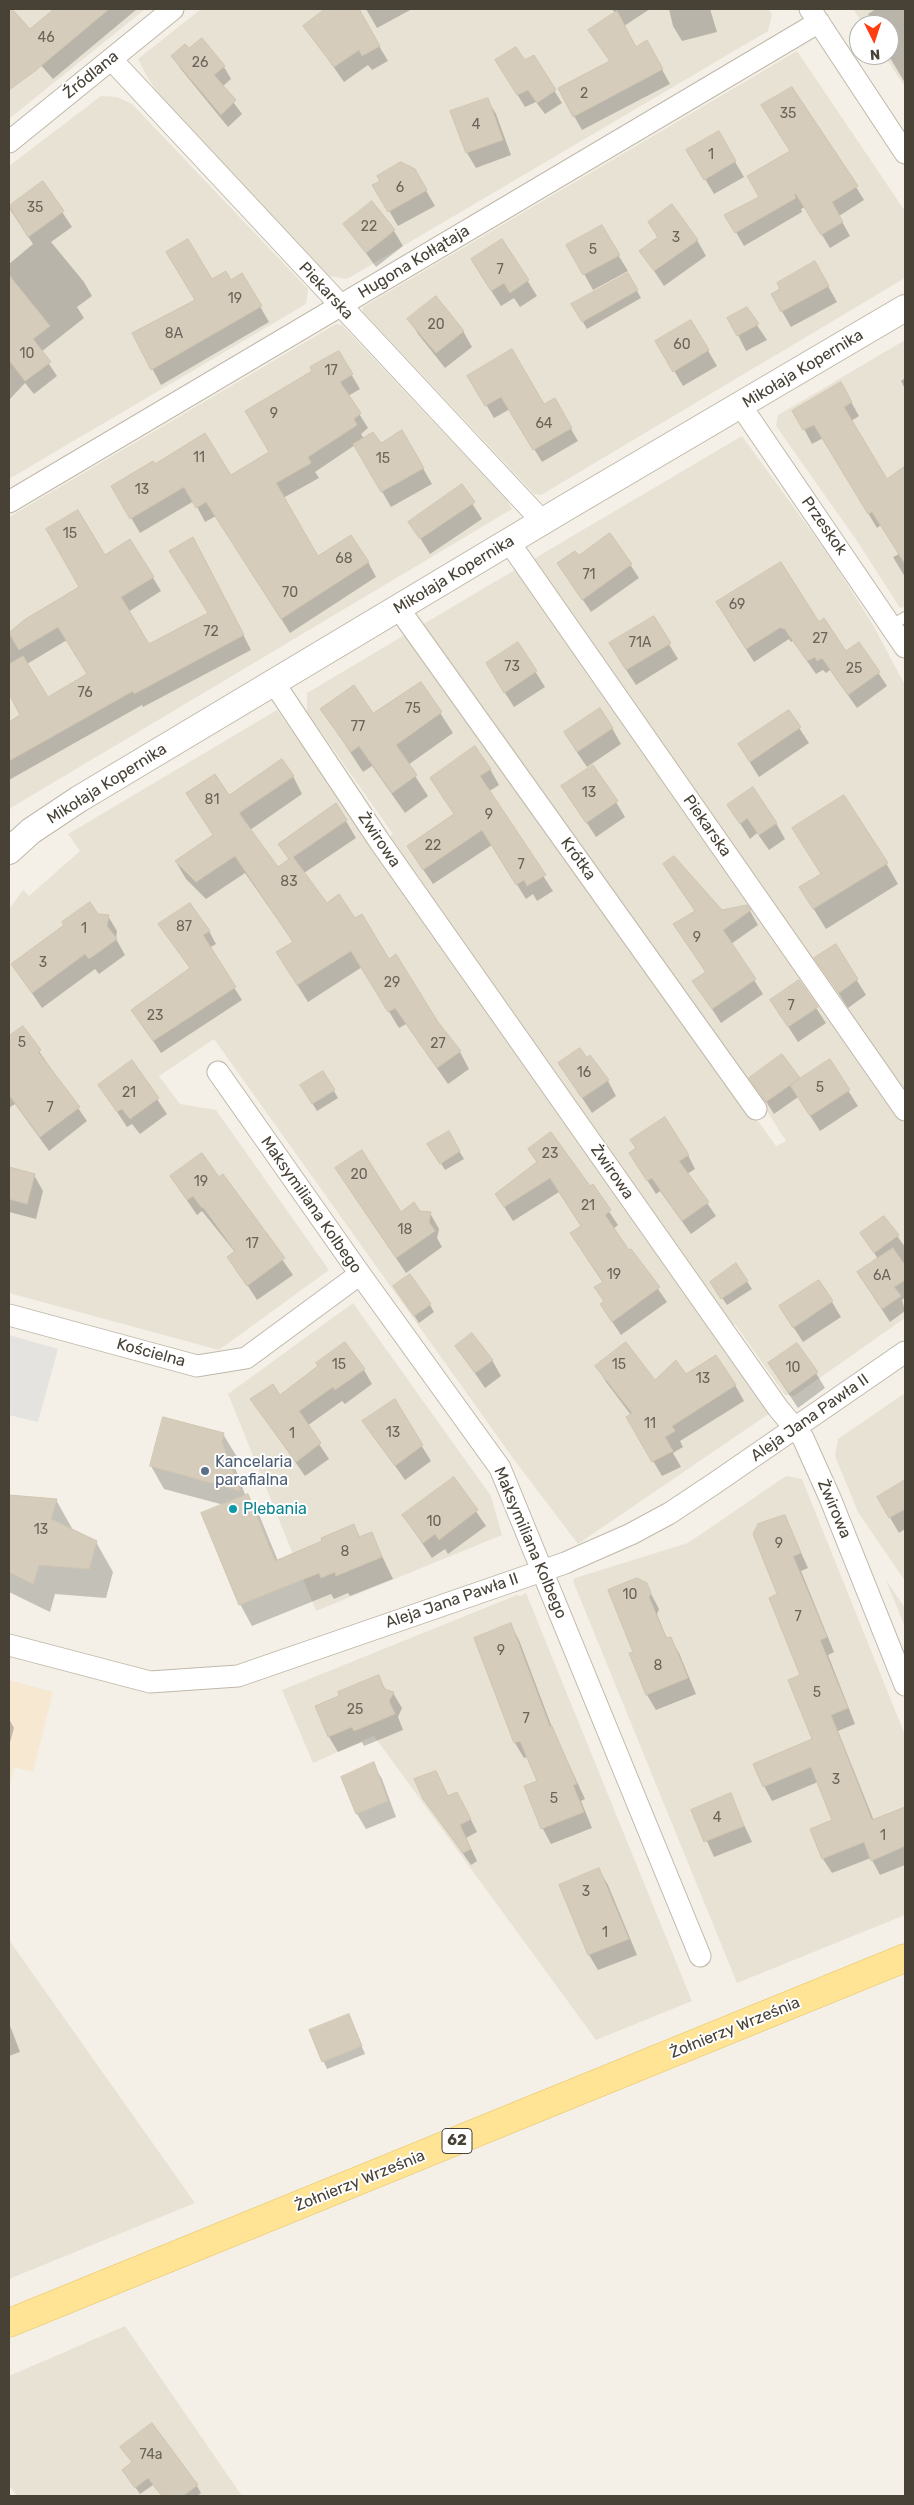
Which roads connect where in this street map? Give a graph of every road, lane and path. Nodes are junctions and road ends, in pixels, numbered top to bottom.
1 (173, 9) edge
2 (815, 15) edge
3 (111, 59) junction
4 (9, 142) edge
5 (905, 153) edge
6 (340, 306) junction
7 (905, 308) edge
8 (741, 406) junction
9 (9, 502) edge
10 (543, 522) junction
11 (509, 542) junction
12 (399, 609) junction
13 (898, 621) edge
14 (905, 647) edge
15 (274, 683) junction
16 (9, 851) edge
17 (218, 1072) dead end
18 (756, 1109) dead end
19 (905, 1110) edge
20 (360, 1274) junction
21 (9, 1315) edge
22 (905, 1352) edge
23 (794, 1428) junction
24 (543, 1569) junction
25 (9, 1645) edge
26 (905, 1685) edge
27 (700, 1956) dead end
28 (905, 1958) edge
29 (9, 2323) edge

1 - 3 street, Źródlana
2 - 5 street
2 - 6 street, Hugona Kołłątaja
3 - 4 street, Źródlana
3 - 6 street, Piekarska
6 - 9 street, Hugona Kołłątaja
6 - 10 street, Piekarska
7 - 8 street, Mikołaja Kopernika
8 - 10 street, Mikołaja Kopernika
8 - 13 street, Przeskok
10 - 11 street, Mikołaja Kopernika
11 - 12 street, Mikołaja Kopernika
11 - 19 street, Piekarska
12 - 15 street, Mikołaja Kopernika
12 - 18 street, Krótka
13 - 14 street, Przeskok
15 - 16 street, Mikołaja Kopernika
15 - 23 street, Żwirowa
17 - 20 street, Maksymiliana Kolbego
20 - 21 street, Kościelna
20 - 24 street, Maksymiliana Kolbego
22 - 23 street, Aleja Jana Pawła II
23 - 24 street, Aleja Jana Pawła II
23 - 26 street, Żwirowa
24 - 25 street, Aleja Jana Pawła II
24 - 27 street, Maksymiliana Kolbego
28 - 29 main road, Żołnierzy Września / 62

